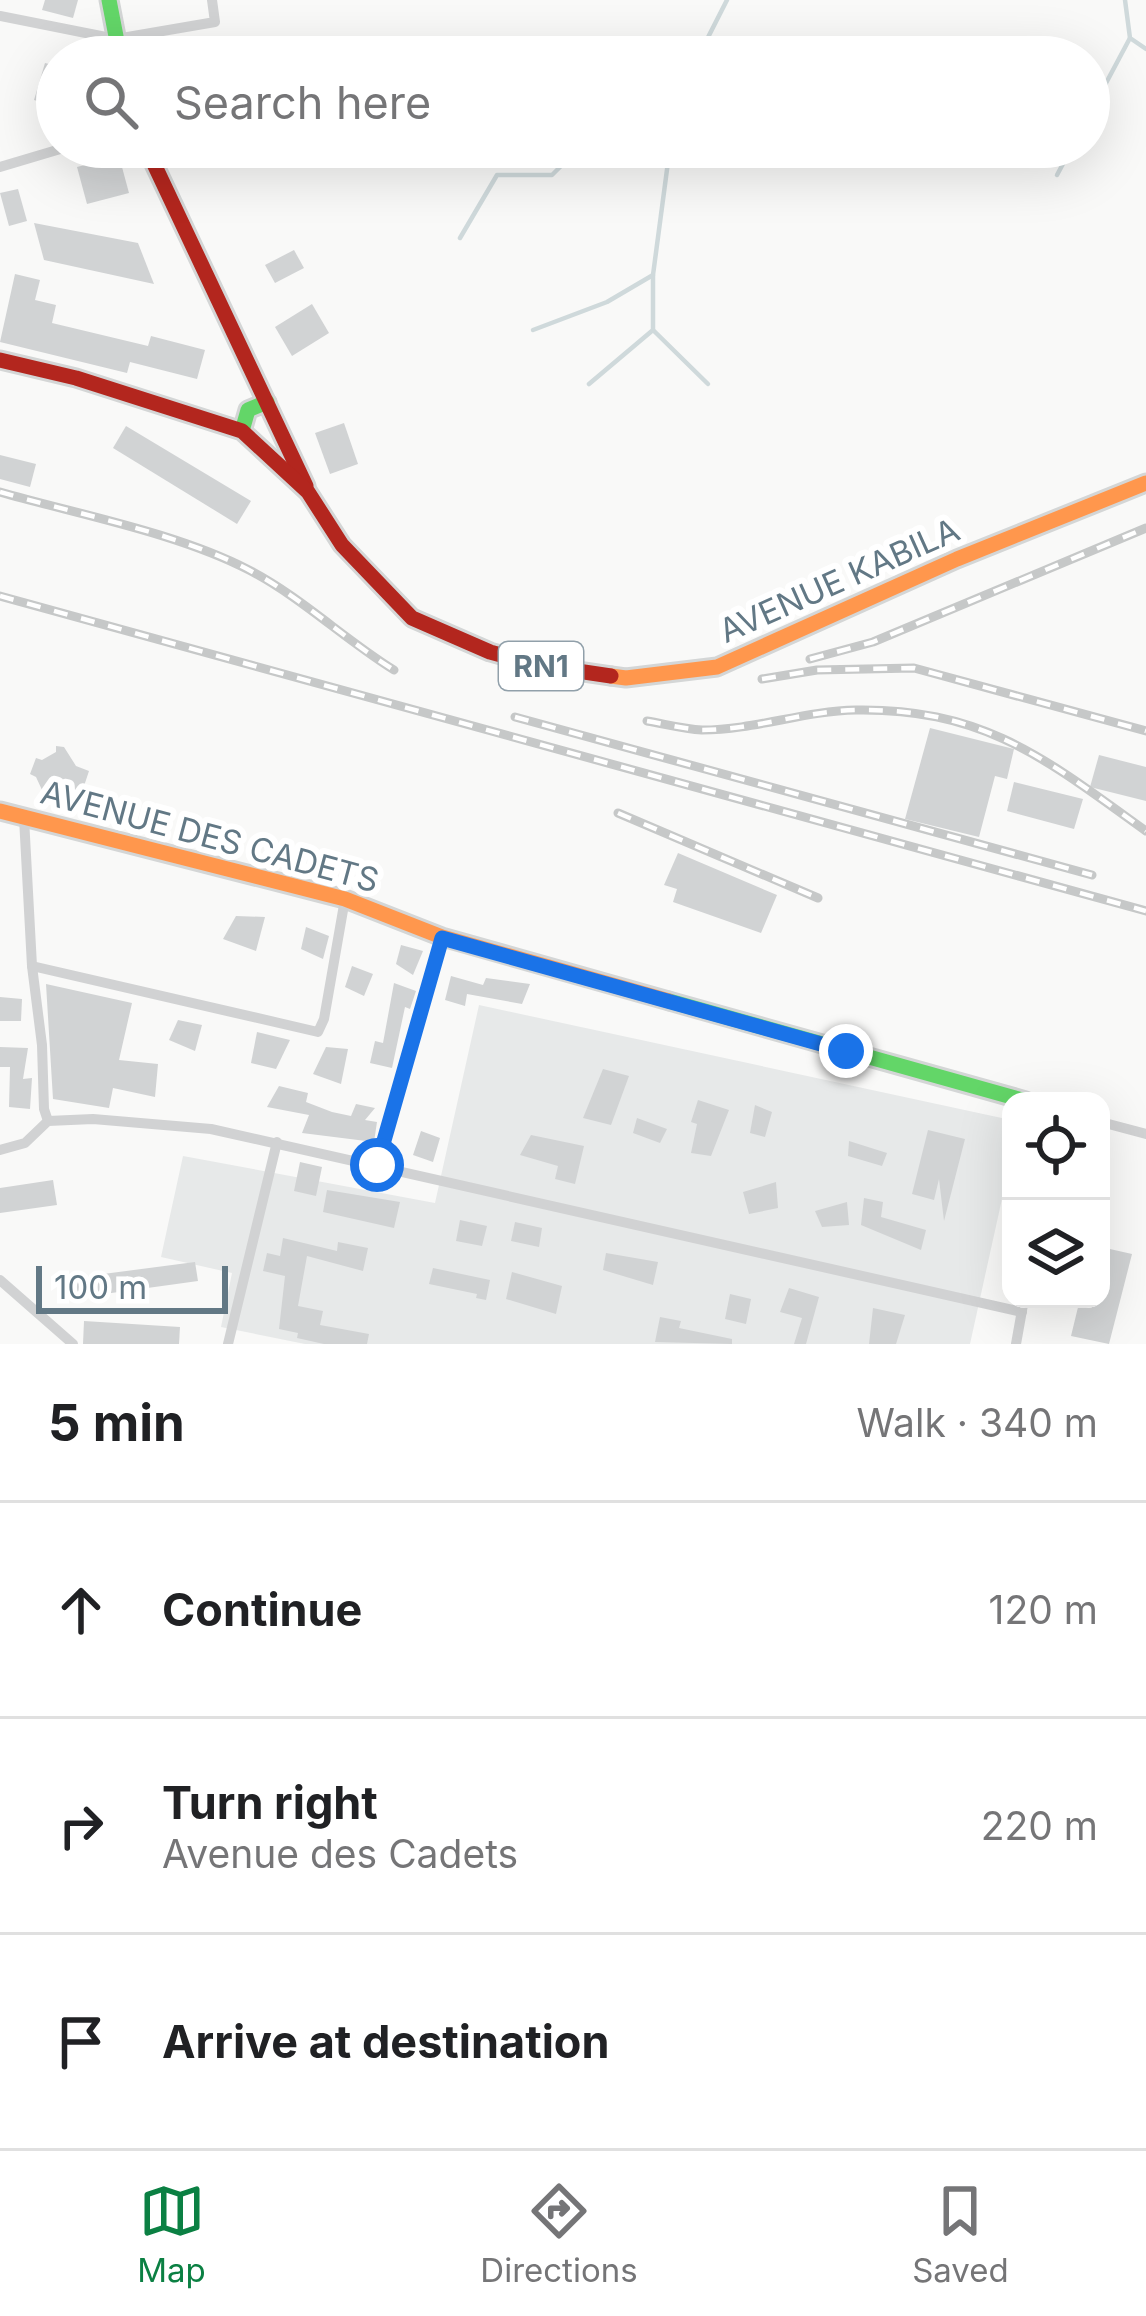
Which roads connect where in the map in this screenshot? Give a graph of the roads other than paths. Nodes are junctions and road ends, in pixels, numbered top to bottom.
1 (109, 0) edge
2 (212, 0) edge
3 (0, 16) edge
4 (101, 36) edge
5 (115, 36) edge
6 (134, 36) edge
7 (36, 156) edge
8 (0, 166) edge
9 (156, 168) edge
10 (0, 360) edge
11 (267, 402) junction
12 (242, 431) junction
13 (1146, 483) edge
14 (308, 492) junction
15 (0, 811) edge
16 (25, 818) junction
17 (345, 899) junction
18 (442, 938) junction
19 (32, 966) junction
20 (1002, 1094) edge
21 (48, 1121) junction
22 (1110, 1124) edge
23 (1146, 1134) edge
24 (277, 1142) junction
25 (0, 1150) edge
26 (377, 1165) junction
27 (0, 1280) edge
28 (1002, 1300) edge
29 (1022, 1308) edge
30 (73, 1344) edge
31 (227, 1344) edge
32 (1016, 1344) edge

1 - 5 main road
2 - 6 street
3 - 4 street
7 - 8 street
9 - 11 main road
10 - 12 main road, AVENUE KABILA / RN1
11 - 12 main road
11 - 14 main road
12 - 14 main road, AVENUE KABILA / RN1
13 - 14 main road, AVENUE KABILA / RN1
15 - 16 main road, AVENUE DES CADETS
16 - 17 main road, AVENUE DES CADETS
16 - 19 street
17 - 18 main road, AVENUE DES CADETS
17 - 19 street
18 - 20 main road, AVENUE DES CADETS
18 - 26 street
19 - 21 street
21 - 24 street
21 - 25 street
22 - 23 street
24 - 26 street
24 - 31 street
26 - 28 street
27 - 30 street
29 - 32 street

